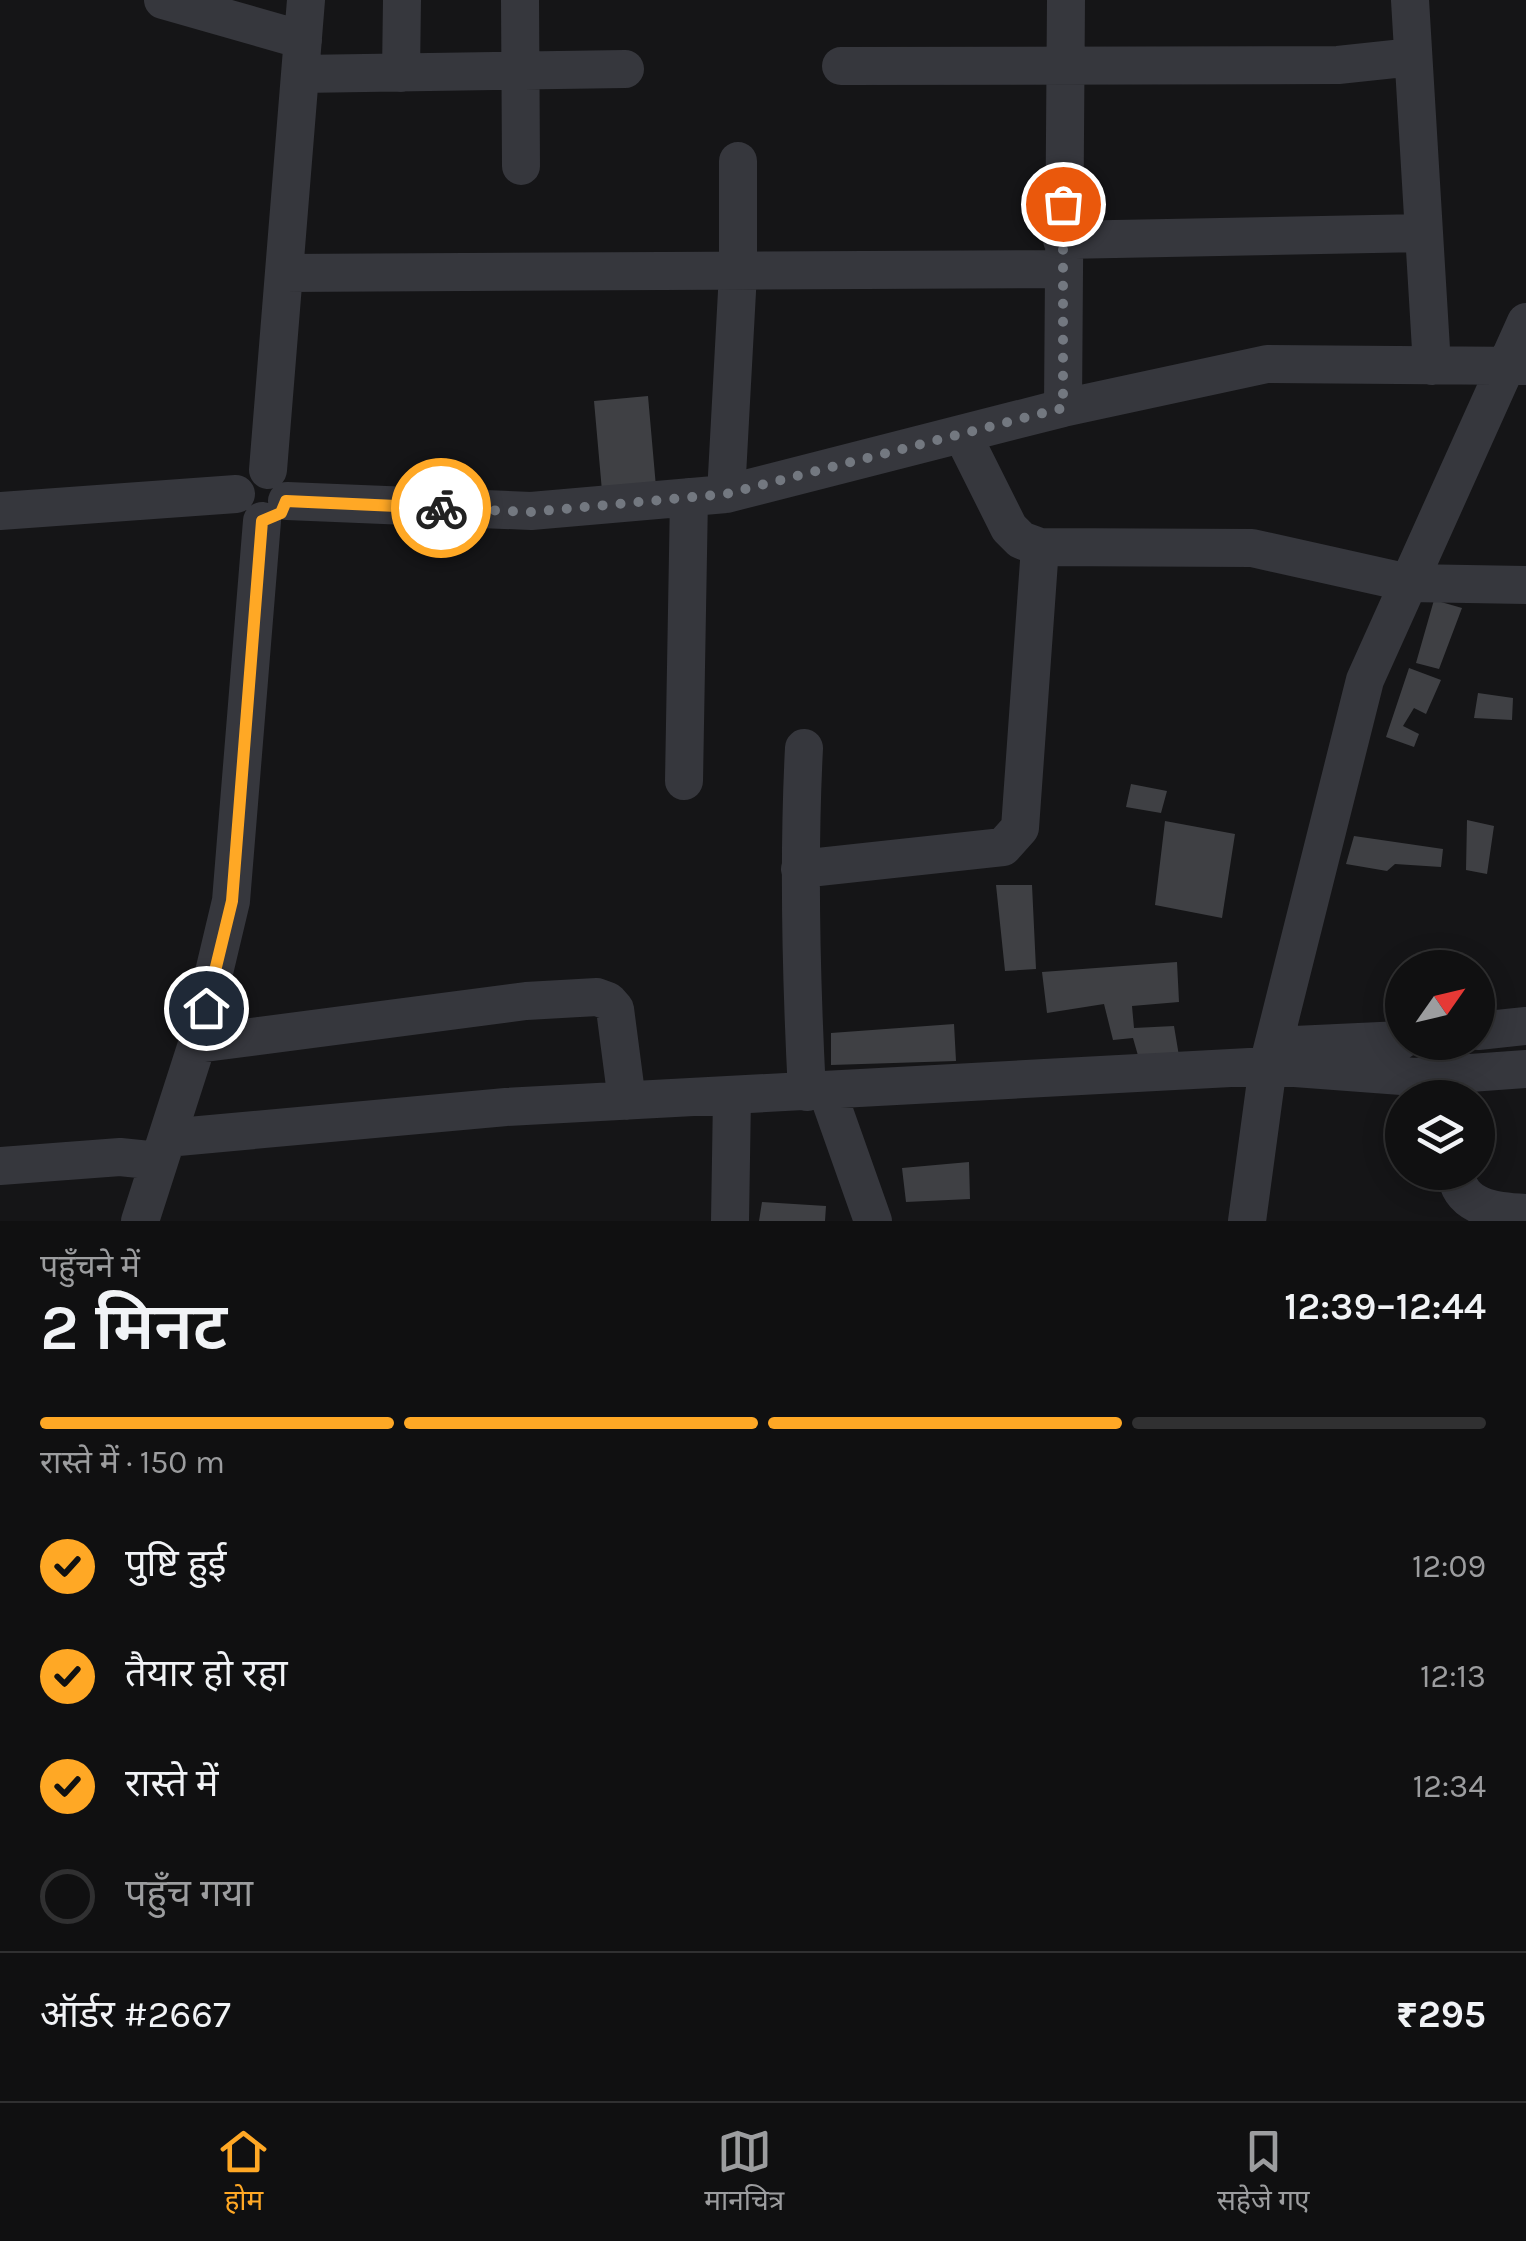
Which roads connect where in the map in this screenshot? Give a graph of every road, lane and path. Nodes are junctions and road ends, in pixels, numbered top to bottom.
1 (163, 0) edge
2 (306, 0) edge
3 (402, 0) edge
4 (520, 0) edge
5 (1066, 0) edge
6 (1410, 0) edge
7 (302, 57) junction
8 (1413, 57) junction
9 (1065, 64) junction
10 (841, 66) dead end
11 (625, 69) dead end
12 (520, 72) junction
13 (402, 73) junction
14 (738, 162) dead end
15 (521, 166) dead end
16 (1424, 233) junction
17 (1062, 255) junction
18 (738, 273) junction
19 (284, 274) junction
20 (1526, 322) edge
21 (1432, 366) junction
22 (1516, 366) edge
23 (1063, 408) junction
24 (962, 434) junction
25 (708, 495) junction
26 (263, 497) junction
27 (0, 511) edge
28 (1040, 548) junction
29 (1408, 583) junction
30 (1526, 584) edge
31 (804, 748) dead end
32 (684, 780) dead end
33 (800, 869) junction
34 (1526, 1026) edge
35 (1495, 1029) edge
36 (1385, 1042) edge
37 (198, 1044) junction
38 (1271, 1056) junction
39 (1526, 1069) edge
40 (1427, 1080) edge
41 (1476, 1080) edge
42 (817, 1091) junction
43 (732, 1096) junction
44 (626, 1101) junction
45 (163, 1150) junction
46 (0, 1166) edge
47 (1461, 1190) edge
48 (1526, 1212) edge
49 (140, 1221) edge
50 (730, 1221) edge
51 (873, 1221) edge
52 (1247, 1221) edge

1 - 7 street
2 - 7 street
3 - 13 street
4 - 12 street
5 - 9 street
6 - 8 street
7 - 13 street
7 - 19 street
8 - 9 street
8 - 16 street
9 - 10 street
9 - 17 street
11 - 12 street
12 - 13 street
12 - 15 street
14 - 18 street
16 - 17 street
16 - 21 street
17 - 18 street
17 - 23 street
18 - 19 street
18 - 25 street
19 - 26 street
20 - 22 street
21 - 22 street
21 - 23 street
22 - 29 street
23 - 24 street
24 - 25 street
24 - 28 street
25 - 26 street
25 - 32 street
26 - 27 street
26 - 37 street
28 - 29 street
28 - 33 street
29 - 30 street
29 - 38 street
31 - 33 street
33 - 42 street
34 - 35 street
36 - 38 street
37 - 44 street
37 - 45 street
38 - 40 street
38 - 42 street
38 - 52 street
39 - 41 street
42 - 43 street
42 - 51 street
43 - 44 street
43 - 50 street
44 - 45 street
45 - 46 street
45 - 49 street
47 - 48 street

